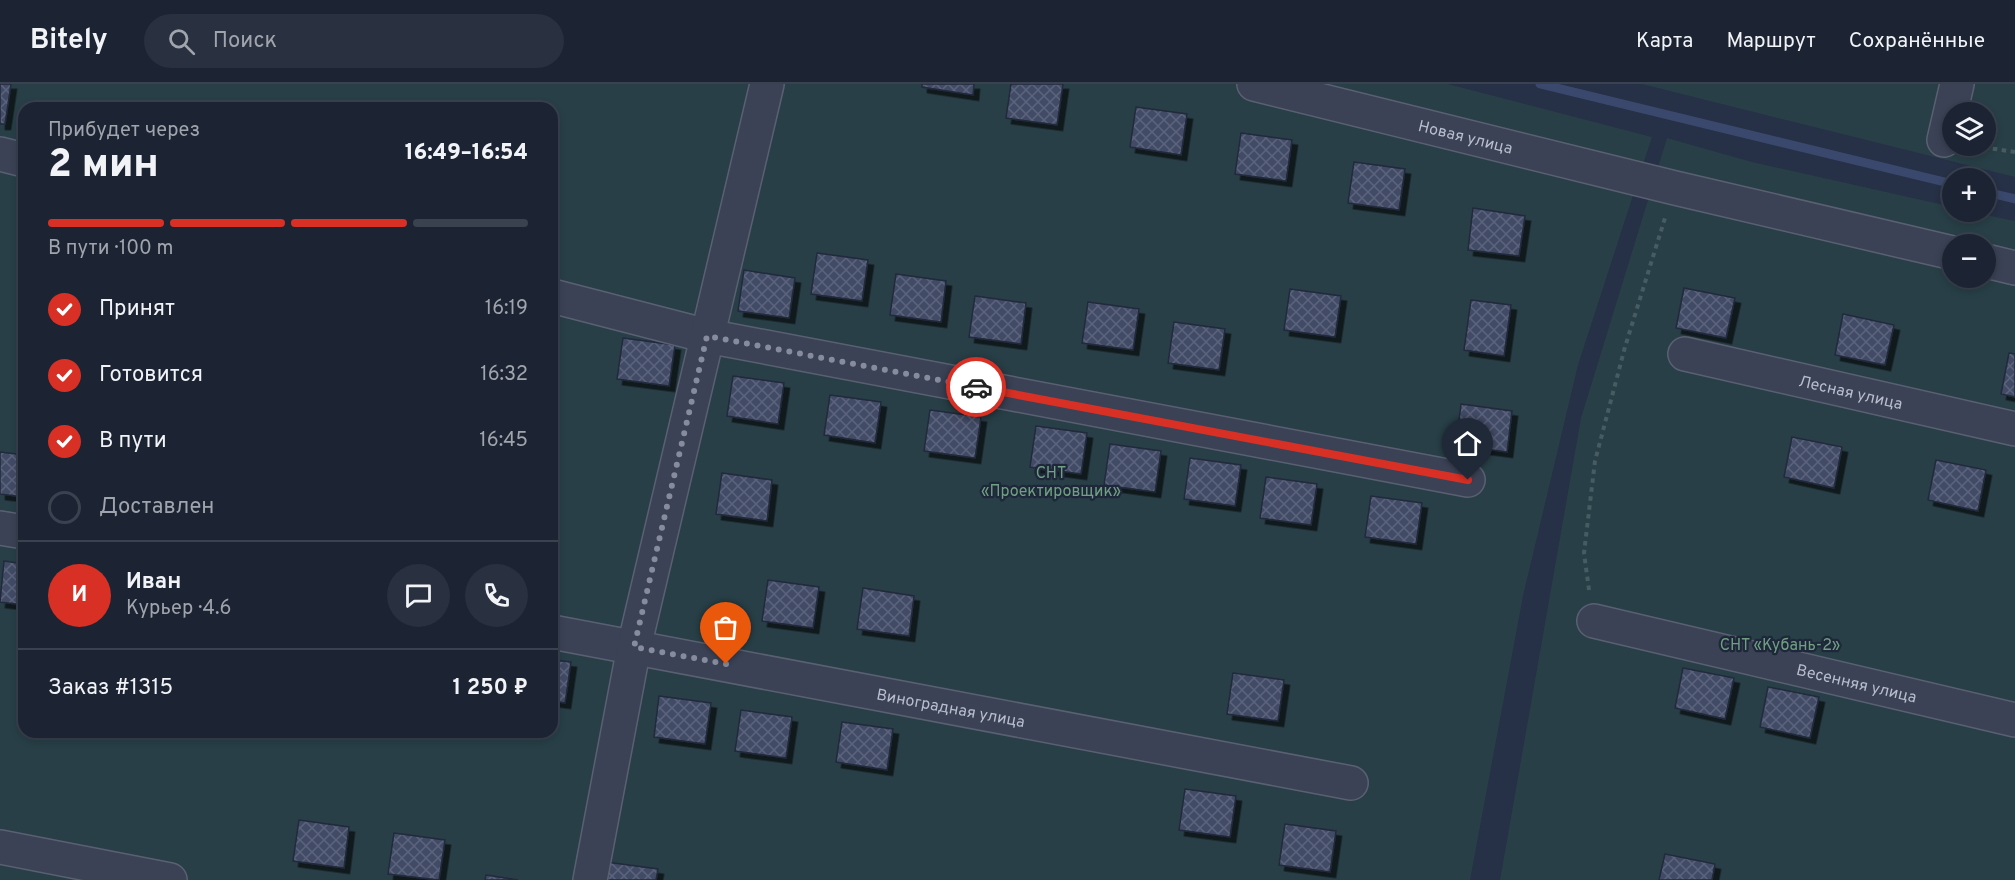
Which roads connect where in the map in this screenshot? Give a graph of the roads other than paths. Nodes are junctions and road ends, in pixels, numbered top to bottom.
1 (767, 84) edge
2 (1254, 84) edge
3 (1957, 84) edge
4 (1958, 102) edge
5 (0, 154) edge
6 (18, 158) edge
7 (1942, 250) edge
8 (1996, 263) edge
9 (2015, 268) edge
10 (558, 298) edge
11 (707, 336) junction
12 (1684, 354) dead end
13 (2015, 429) edge
14 (1468, 480) dead end
15 (0, 528) edge
16 (18, 531) edge
17 (1594, 621) road end
18 (558, 633) edge
19 (634, 647) junction
20 (2015, 720) edge
21 (1352, 783) dead end
22 (0, 847) edge
23 (170, 880) edge
24 (590, 880) edge

1 - 11 street
2 - 7 street, Новая улица
3 - 4 street
5 - 6 street
8 - 9 street
10 - 11 street
11 - 14 street
11 - 19 street
12 - 13 street, Лесная улица
15 - 16 street
17 - 20 street, Весенняя улица
18 - 19 street, Виноградная улица
19 - 21 street, Виноградная улица
19 - 24 street
22 - 23 street

